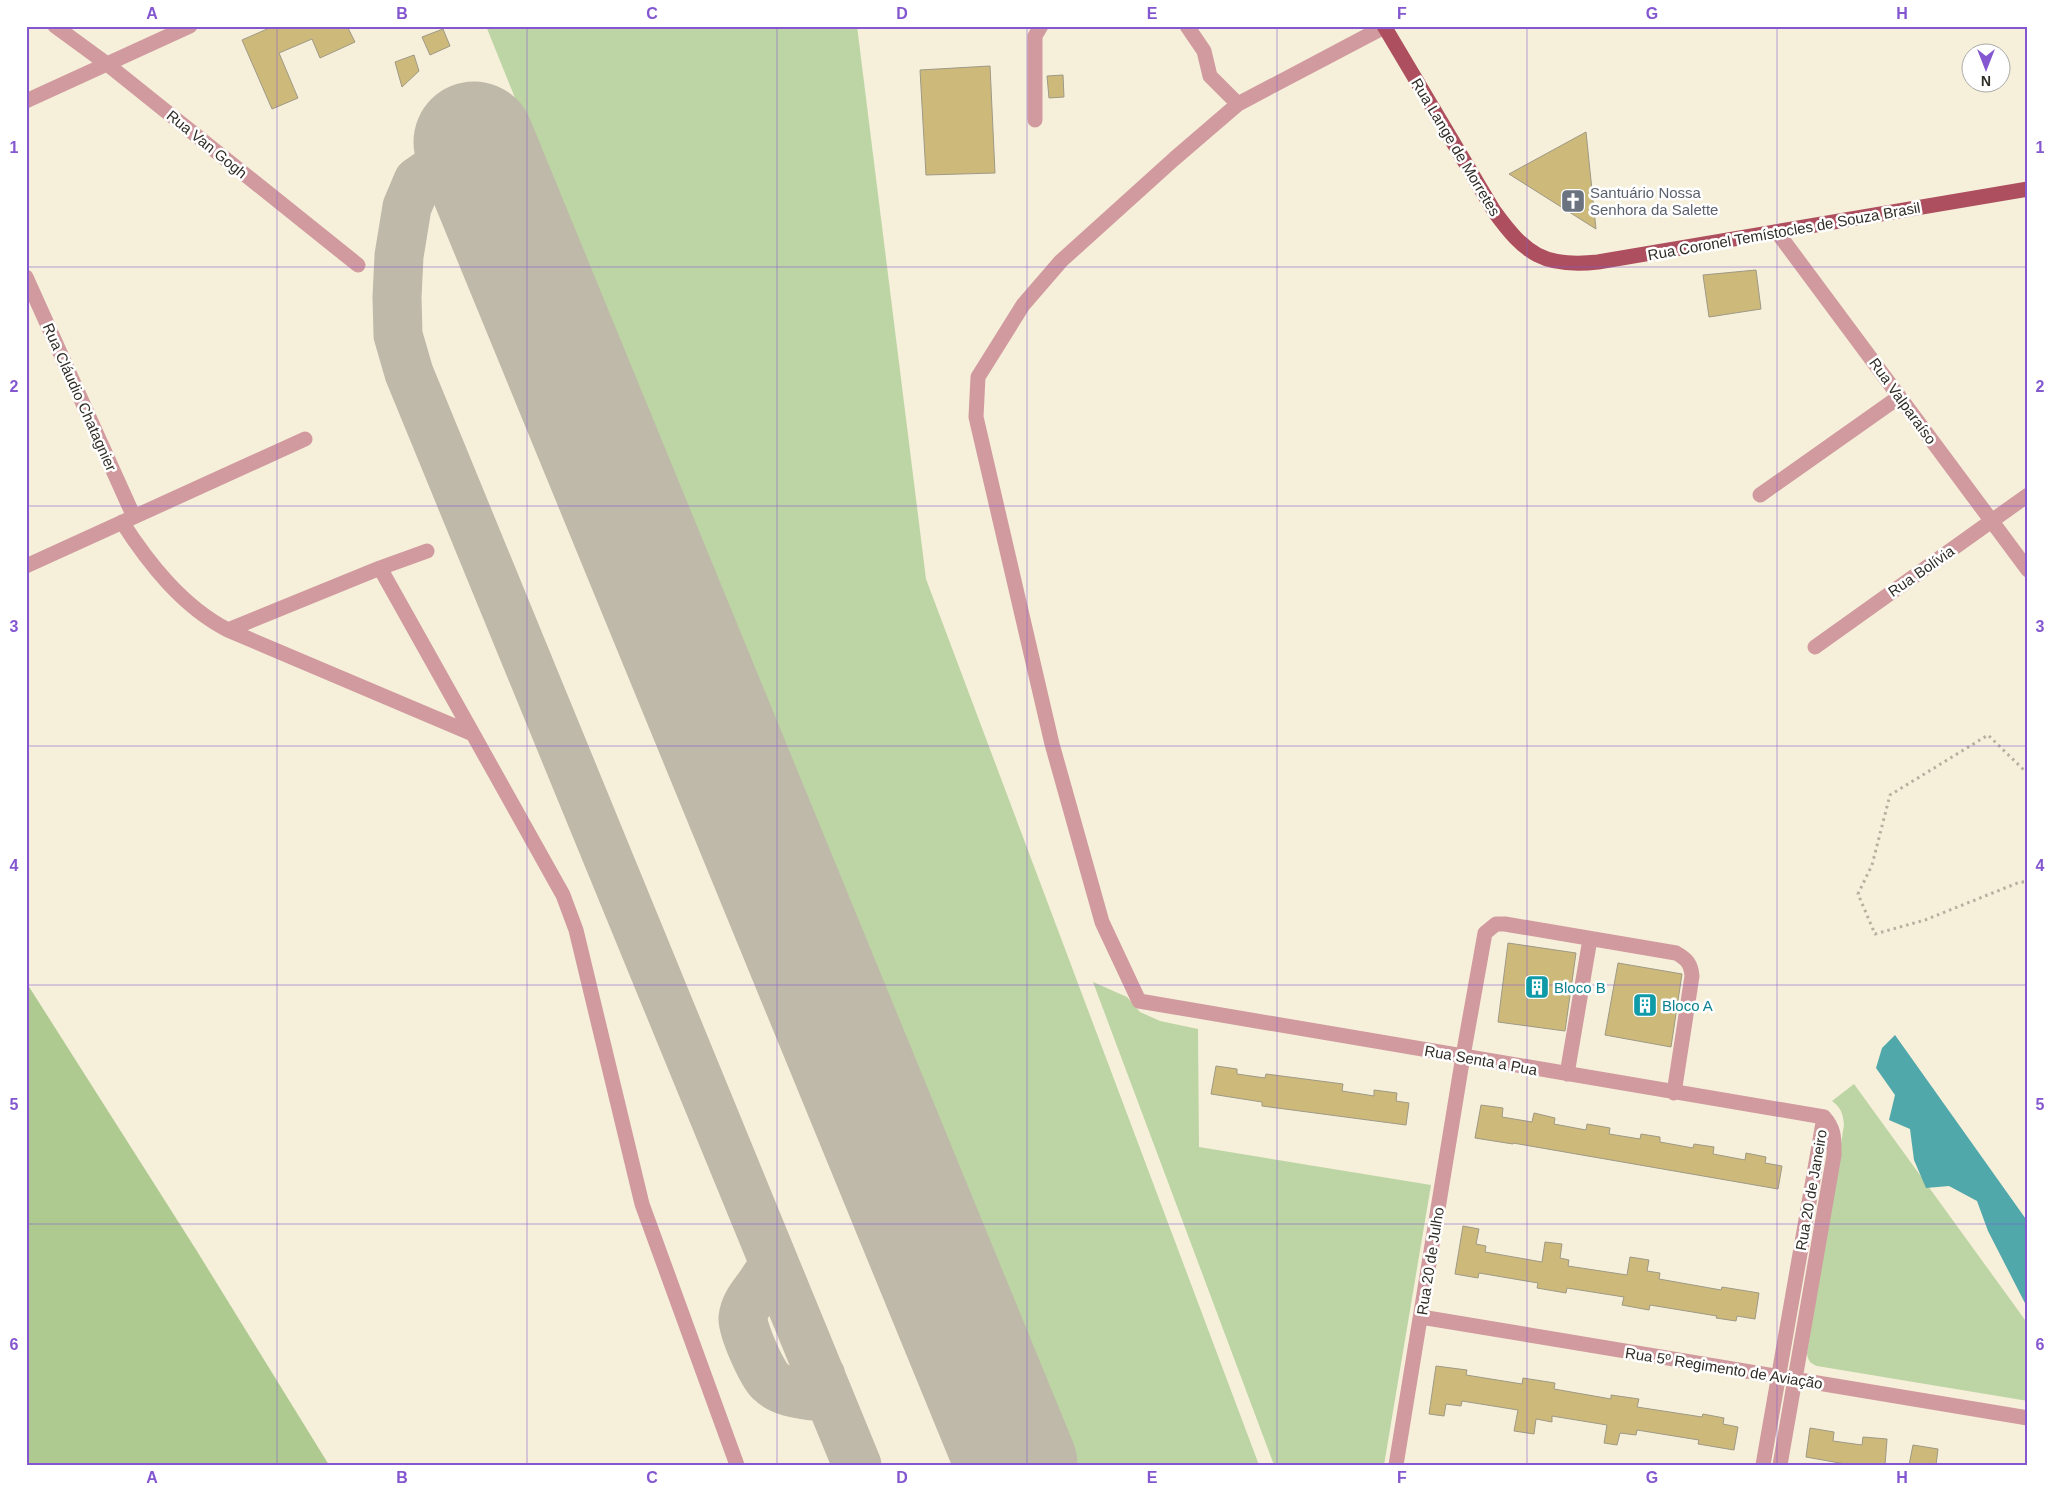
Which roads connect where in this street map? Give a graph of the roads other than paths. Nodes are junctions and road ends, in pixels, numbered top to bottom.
1 (55, 26) edge
2 (190, 26) edge
3 (1041, 26) edge
4 (1187, 26) edge
5 (1384, 27) edge
6 (107, 64) junction
7 (26, 101) edge
8 (1238, 104) junction
9 (1035, 120) dead end
10 (2028, 190) edge
11 (1777, 232) junction
12 (1540, 258) joint
13 (358, 265) dead end
14 (26, 276) edge
15 (1900, 397) junction
16 (305, 439) dead end
17 (1760, 495) dead end
18 (2028, 496) edge
19 (128, 519) junction
20 (1992, 521) junction
21 (427, 551) dead end
22 (26, 566) edge
23 (380, 568) junction
24 (2028, 570) edge
25 (228, 630) junction
26 (1815, 647) dead end
27 (472, 734) junction
28 (1590, 938) junction
29 (1463, 1056) junction
30 (1567, 1074) junction
31 (1674, 1093) junction
32 (1824, 1117) junction
33 (1421, 1317) junction
34 (1778, 1377) junction
35 (1795, 1380) junction
36 (2028, 1418) edge
37 (736, 1465) edge
38 (1396, 1465) edge
39 (1763, 1465) edge
40 (1780, 1465) edge

1 - 6 street, Rua Van Gogh
2 - 6 street
3 - 9 street
4 - 8 street
5 - 8 street
5 - 12 main road, Rua Lange de Morretes
6 - 7 street
6 - 13 street, Rua Van Gogh
8 - 29 street, Rua Senta a Pua
10 - 11 main road, Rua Coronel Temístocles de Souza Brasil
11 - 12 main road, Rua Coronel Temístocles de Souza Brasil
11 - 15 street, Rua Valparaíso
14 - 19 street, Rua Cláudio Chatagnier
15 - 17 street
15 - 20 street, Rua Valparaíso
16 - 19 street
18 - 20 street, Rua Bolívia
19 - 22 street
19 - 25 street, Rua Cláudio Chatagnier
20 - 24 street, Rua Valparaíso
20 - 26 street, Rua Bolívia
21 - 23 street
23 - 25 street
23 - 27 street
25 - 27 street, Rua Cláudio Chatagnier
27 - 37 street
28 - 29 street, Rua 20 de Julho
28 - 30 street
28 - 31 street, Rua 20 de Julho
29 - 30 street, Rua Senta a Pua
29 - 33 street, Rua 20 de Julho
30 - 31 street, Rua Senta a Pua
31 - 32 street, Rua Senta a Pua
32 - 34 street, Rua 20 de Janeiro
32 - 35 street, Rua 20 de Janeiro
33 - 34 street, Rua 5º Regimento de Aviação
33 - 38 street, Rua 20 de Julho
34 - 35 street, Rua 5º Regimento de Aviação
34 - 39 street, Rua 20 de Janeiro
35 - 36 street, Rua 5º Regimento de Aviação
35 - 40 street, Rua 20 de Janeiro

